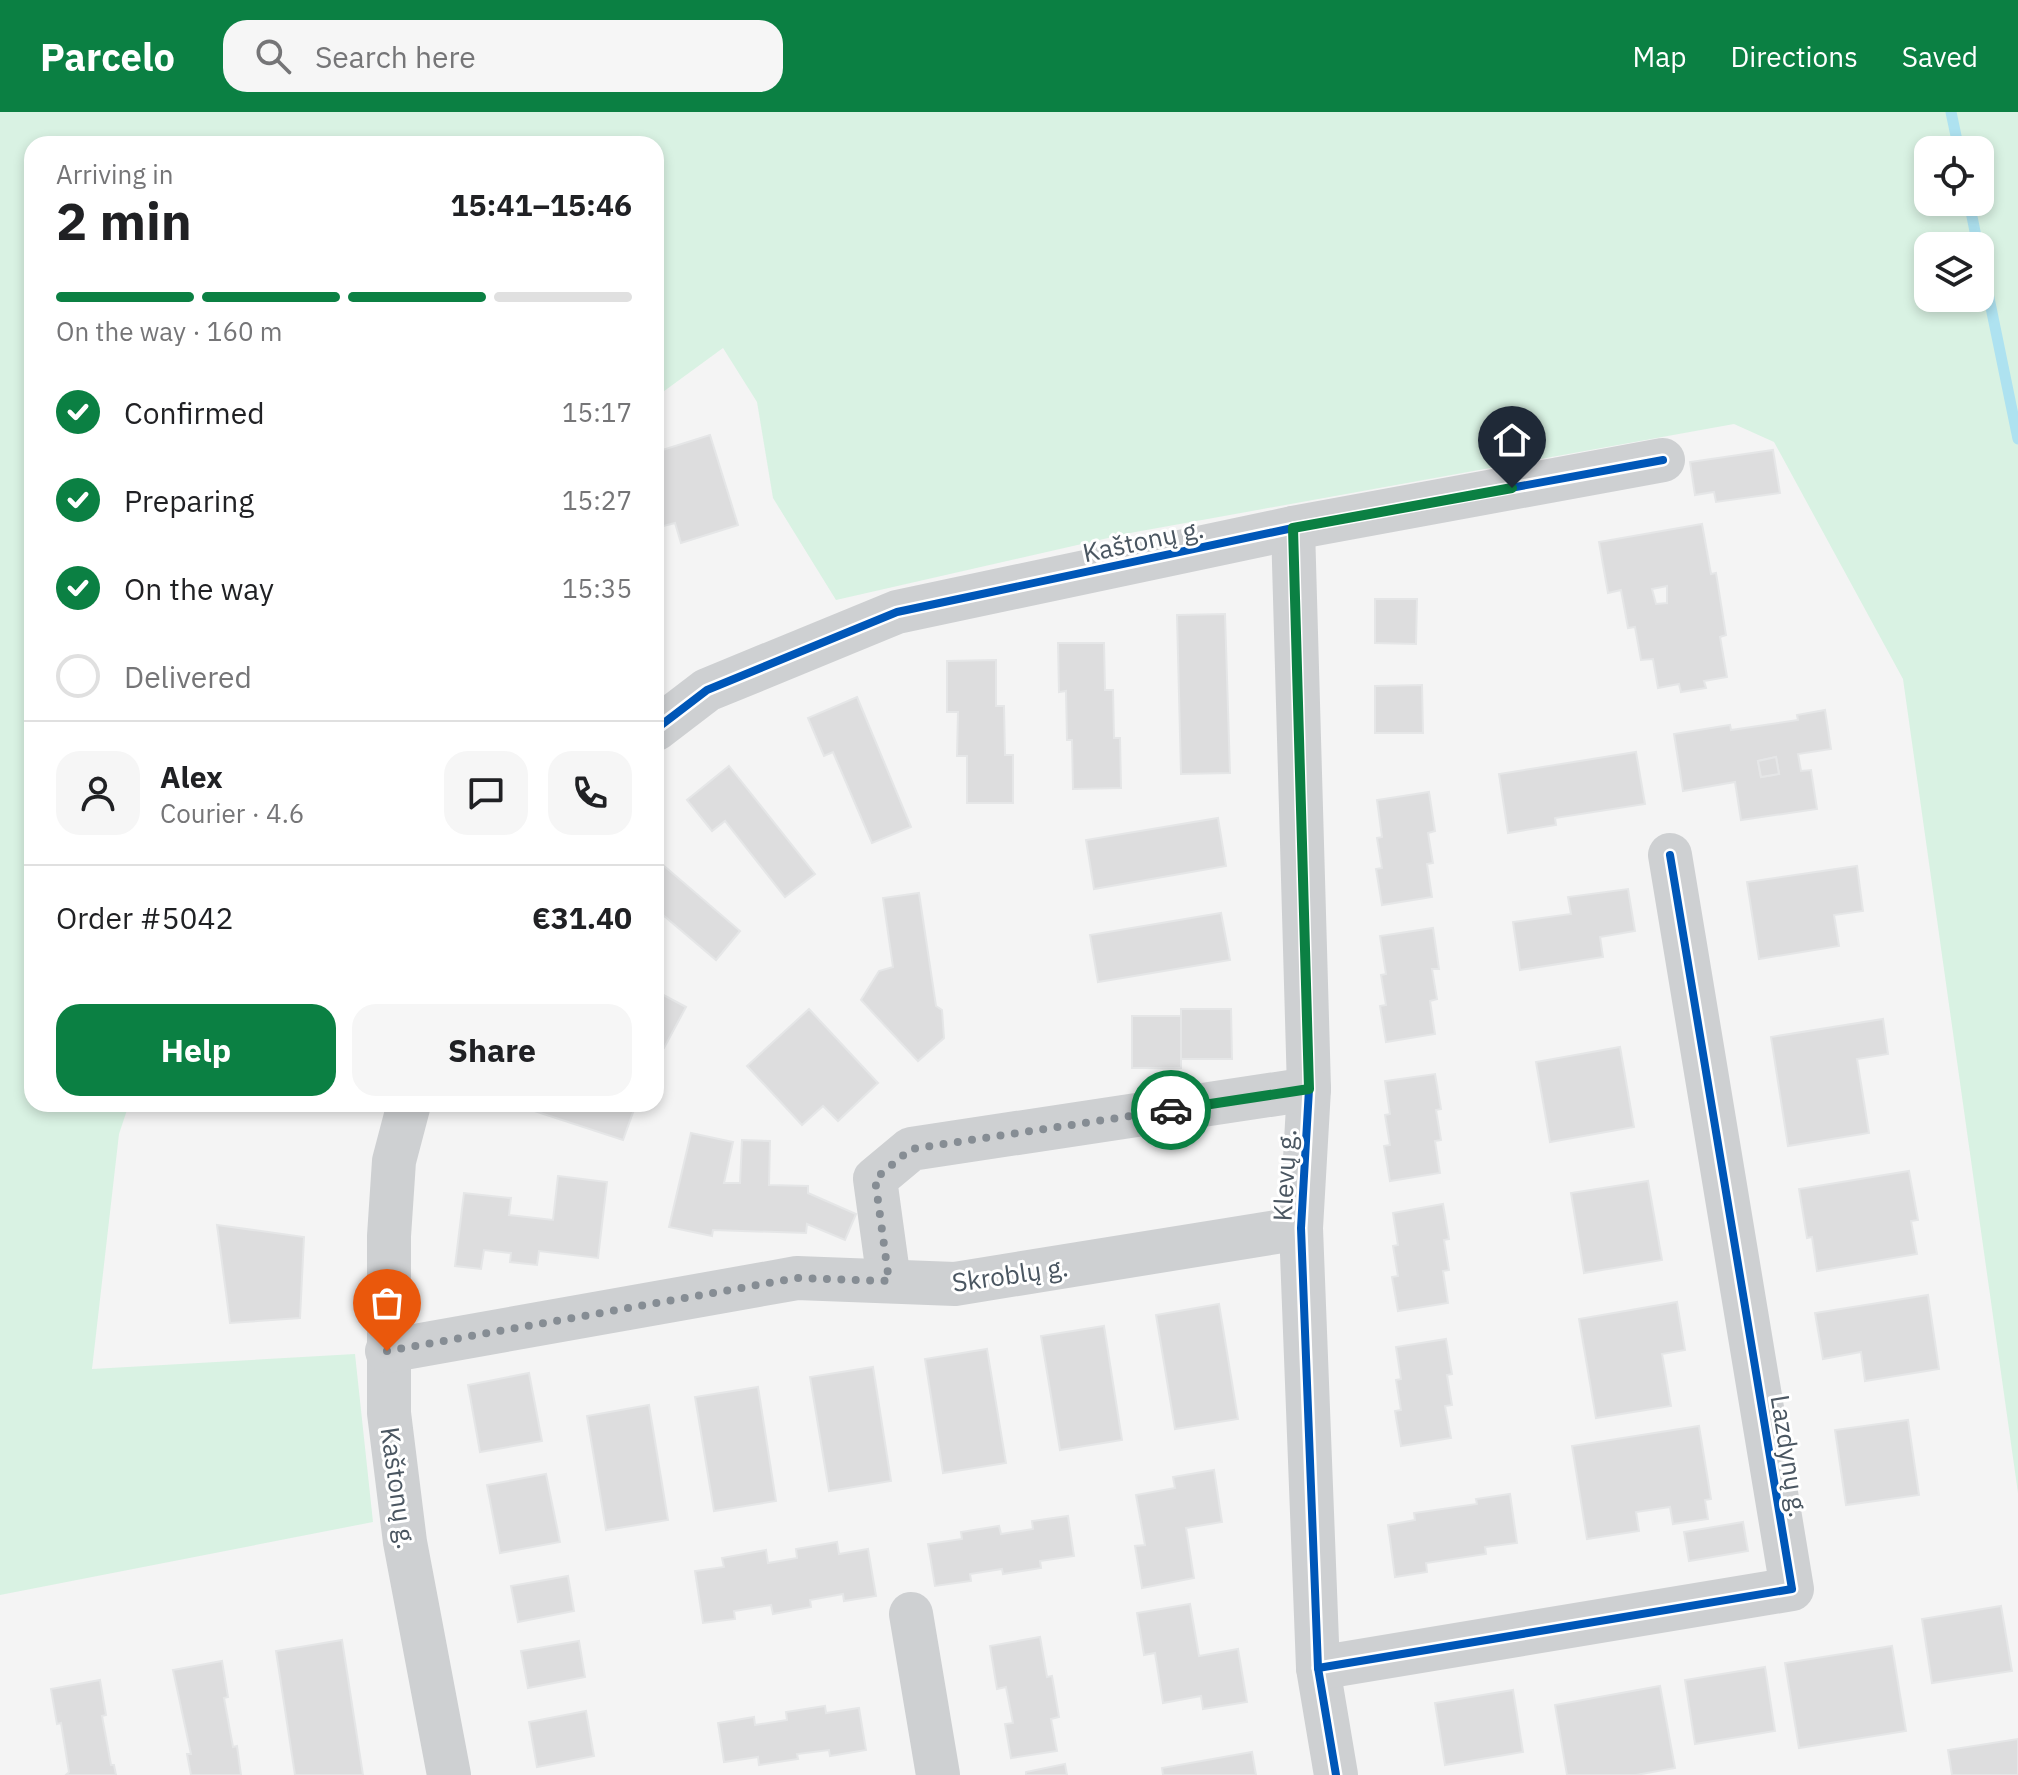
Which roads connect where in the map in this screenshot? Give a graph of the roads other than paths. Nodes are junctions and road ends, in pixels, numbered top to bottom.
1 (1663, 460) dead end
2 (1293, 528) junction
3 (664, 723) edge
4 (1670, 855) dead end
5 (1309, 1089) junction
6 (407, 1112) edge
7 (1301, 1228) junction
8 (889, 1281) junction
9 (387, 1351) junction
10 (911, 1614) dead end
11 (1318, 1668) junction
12 (449, 1775) edge
13 (938, 1775) edge
14 (1336, 1775) edge

1 - 2 street, Kaštonų g.
2 - 3 street, Kaštonų g.
2 - 5 street, Klevų g.
4 - 11 street, Lazdynų g.
5 - 7 street, Klevų g.
5 - 8 street
6 - 9 street, Kaštonų g.
7 - 8 street, Skroblų g.
7 - 11 street, Klevų g.
8 - 9 street, Skroblų g.
9 - 12 street, Kaštonų g.
10 - 13 street
11 - 14 street, Klevų g.

